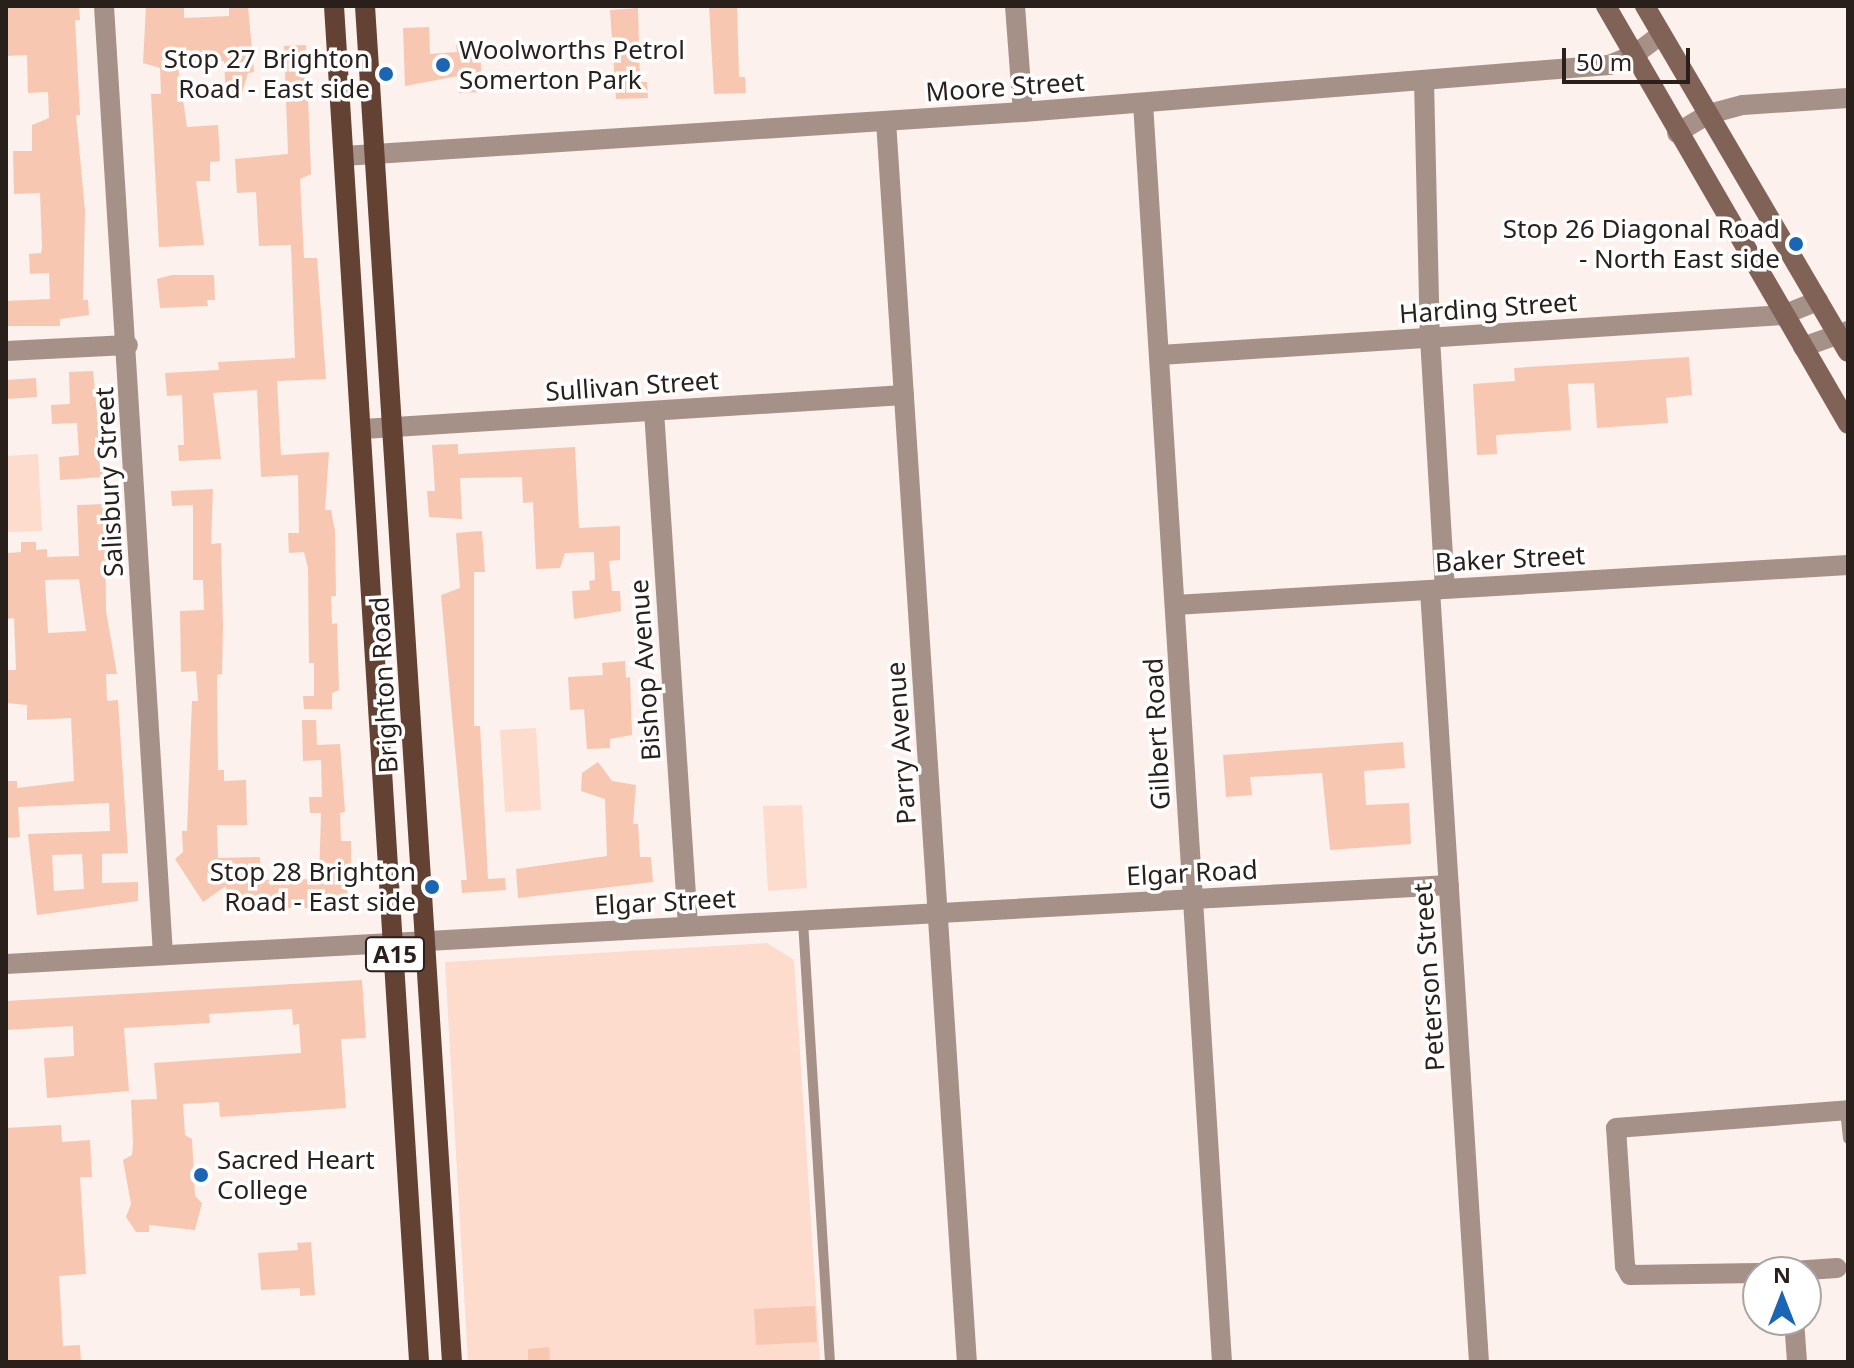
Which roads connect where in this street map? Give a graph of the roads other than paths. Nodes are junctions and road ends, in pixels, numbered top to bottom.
1 (104, 6) edge
2 (334, 6) edge
3 (365, 6) edge
4 (1015, 6) edge
5 (1606, 6) edge
6 (1645, 6) edge
7 (1661, 35) junction
8 (1634, 55) junction
9 (1424, 80) junction
10 (1848, 98) edge
11 (1143, 103) junction
12 (1023, 112) junction
13 (1709, 114) junction
14 (886, 121) junction
15 (1677, 133) junction
16 (375, 154) junction
17 (344, 156) junction
18 (1818, 301) junction
19 (1783, 315) junction
20 (1842, 332) edge
21 (1430, 338) junction
22 (128, 345) junction
23 (1803, 347) junction
24 (6, 351) edge
25 (1848, 352) edge
26 (1160, 355) junction
27 (904, 395) junction
28 (654, 411) junction
29 (1848, 424) edge
30 (395, 427) junction
31 (363, 429) junction
32 (1848, 565) edge
33 (1437, 589) junction
34 (1175, 605) junction
35 (1449, 885) junction
36 (1193, 899) junction
37 (938, 914) junction
38 (803, 921) junction
39 (688, 926) junction
40 (425, 939) junction
41 (394, 941) junction
42 (163, 955) junction
43 (6, 964) edge
44 (1847, 1110) edge
45 (1848, 1139) edge
46 (1837, 1268) dead end
47 (1822, 1269) edge
48 (1742, 1273) edge
49 (1795, 1336) edge
50 (419, 1362) edge
51 (452, 1362) edge
52 (830, 1362) edge
53 (967, 1362) edge
54 (1222, 1362) edge
55 (1479, 1362) edge
56 (1797, 1362) edge

1 - 22 street, Salisbury Street
2 - 17 main road, Brighton Road / A15
3 - 16 main road, Brighton Road / A15
4 - 12 street
5 - 8 main road
6 - 7 main road
7 - 8 street, Moore Street
7 - 13 main road
8 - 9 street, Moore Street
8 - 15 main road
9 - 11 street, Moore Street
9 - 21 street, Peterson Street
10 - 13 street
11 - 12 street, Moore Street
11 - 26 street, Gilbert Road
12 - 14 street, Moore Street
13 - 15 street
13 - 18 main road
14 - 16 street, Moore Street
14 - 27 street, Parry Avenue
15 - 19 main road
16 - 17 street, Moore Street
16 - 30 main road, Brighton Road / A15
17 - 31 main road, Brighton Road / A15
18 - 19 street, Harding Street
18 - 20 main road
19 - 21 street, Harding Street
19 - 23 main road
20 - 23 street
20 - 25 main road
21 - 26 street, Harding Street
21 - 33 street, Peterson Street
22 - 24 street
22 - 42 street, Salisbury Street
23 - 29 main road
26 - 34 street, Gilbert Road
27 - 28 street, Sullivan Street
27 - 37 street, Parry Avenue
28 - 30 street, Sullivan Street
28 - 39 street, Bishop Avenue
30 - 31 street, Sullivan Street
30 - 40 main road, Brighton Road / A15
31 - 41 main road, Brighton Road / A15
32 - 33 street, Baker Street
33 - 34 street, Baker Street
33 - 35 street, Peterson Street
34 - 36 street, Gilbert Road
35 - 36 street, Elgar Road
35 - 55 street, Peterson Street
36 - 37 street, Elgar Road
36 - 54 street, Gilbert Road
37 - 38 street, Elgar Street
37 - 53 street, Parry Avenue
38 - 39 street, Elgar Street
38 - 52 lane
39 - 40 street, Elgar Street
40 - 41 street, Elgar Street
40 - 51 main road, Brighton Road / A15
41 - 42 street, Elgar Street
41 - 50 main road, Brighton Road / A15
42 - 43 street, Elgar Street
44 - 45 lane
44 - 48 street
46 - 47 street
49 - 56 street

